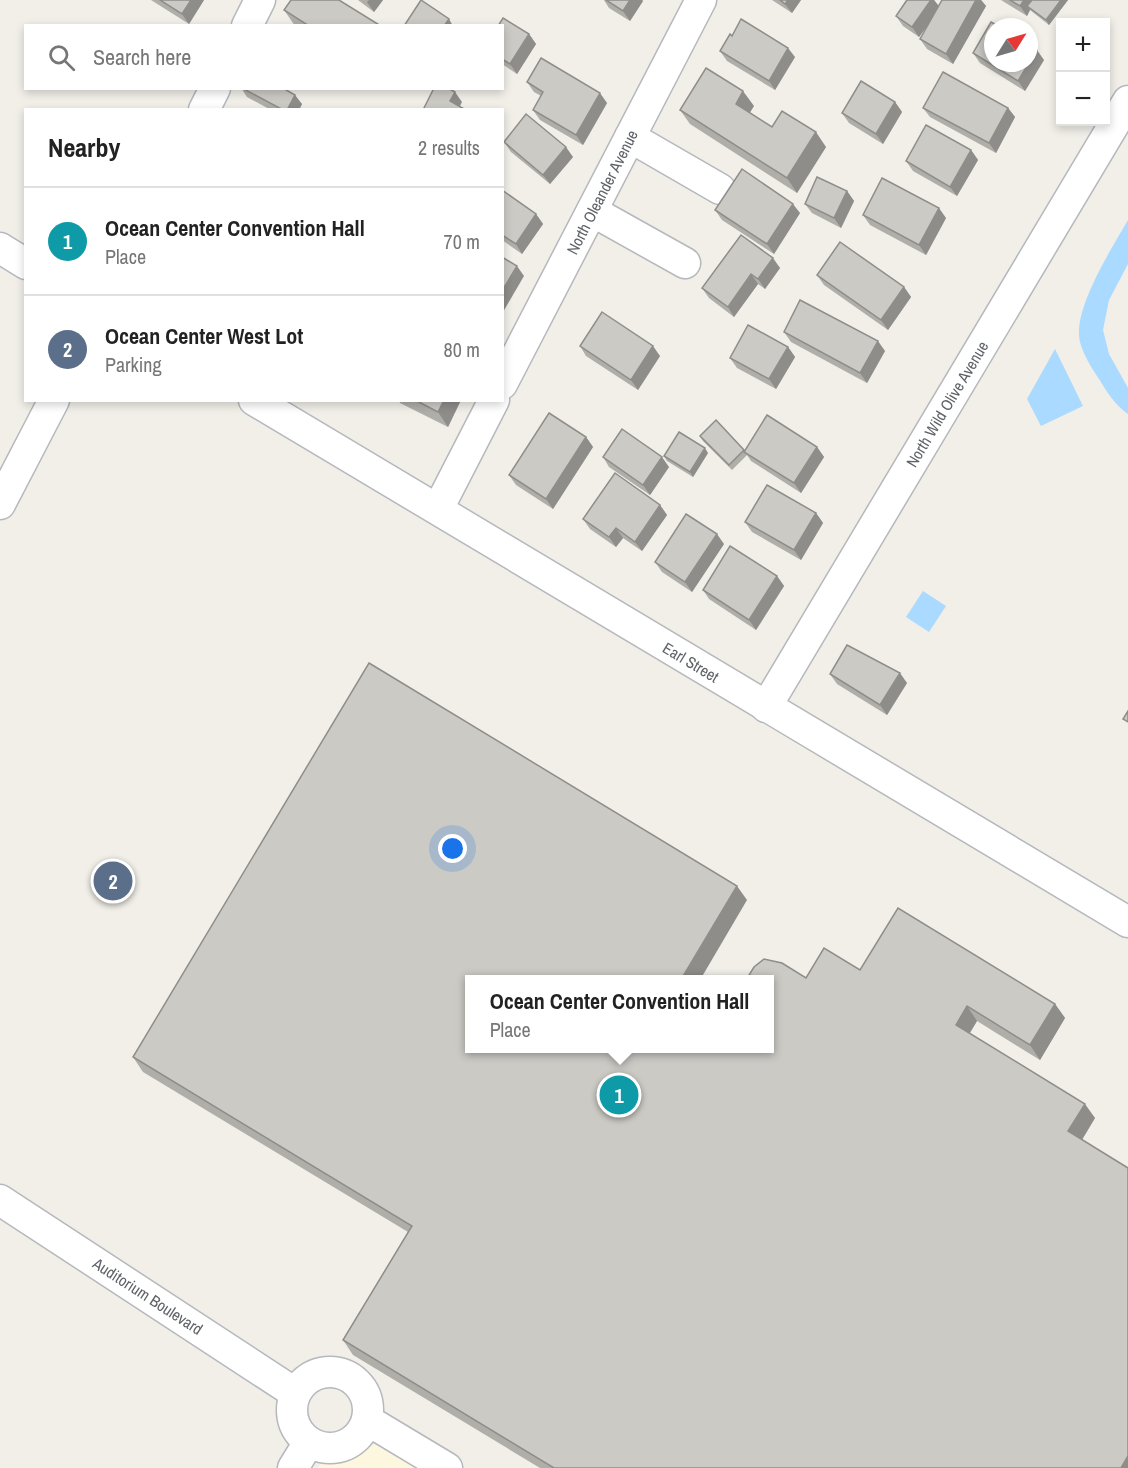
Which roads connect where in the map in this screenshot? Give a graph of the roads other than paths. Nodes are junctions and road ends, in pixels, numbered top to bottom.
1 (261, 0) edge
2 (701, 0) edge
3 (249, 24) edge
4 (214, 90) edge
5 (1128, 101) edge
6 (205, 108) edge
7 (630, 137) junction
8 (720, 189) dead end
9 (592, 211) junction
10 (685, 263) dead end
11 (504, 380) edge
12 (53, 402) edge
13 (257, 402) edge
14 (493, 402) edge
15 (0, 504) edge
16 (438, 509) junction
17 (766, 707) junction
18 (1128, 922) edge
19 (0, 1200) edge
20 (295, 1393) junction
21 (367, 1420) junction
22 (309, 1442) junction
23 (293, 1468) edge
24 (447, 1468) edge

1 - 3 street
2 - 7 street, North Oleander Avenue
4 - 6 street
5 - 17 street, North Wild Olive Avenue
7 - 8 street
7 - 9 street, North Oleander Avenue
9 - 10 street
9 - 11 street, North Oleander Avenue
12 - 15 street
13 - 16 street, Earl Street
14 - 16 street
16 - 17 street, Earl Street
17 - 18 street, Earl Street
19 - 20 street, Auditorium Boulevard
20 - 21 street
20 - 22 street
21 - 22 street
21 - 24 street
22 - 23 street

